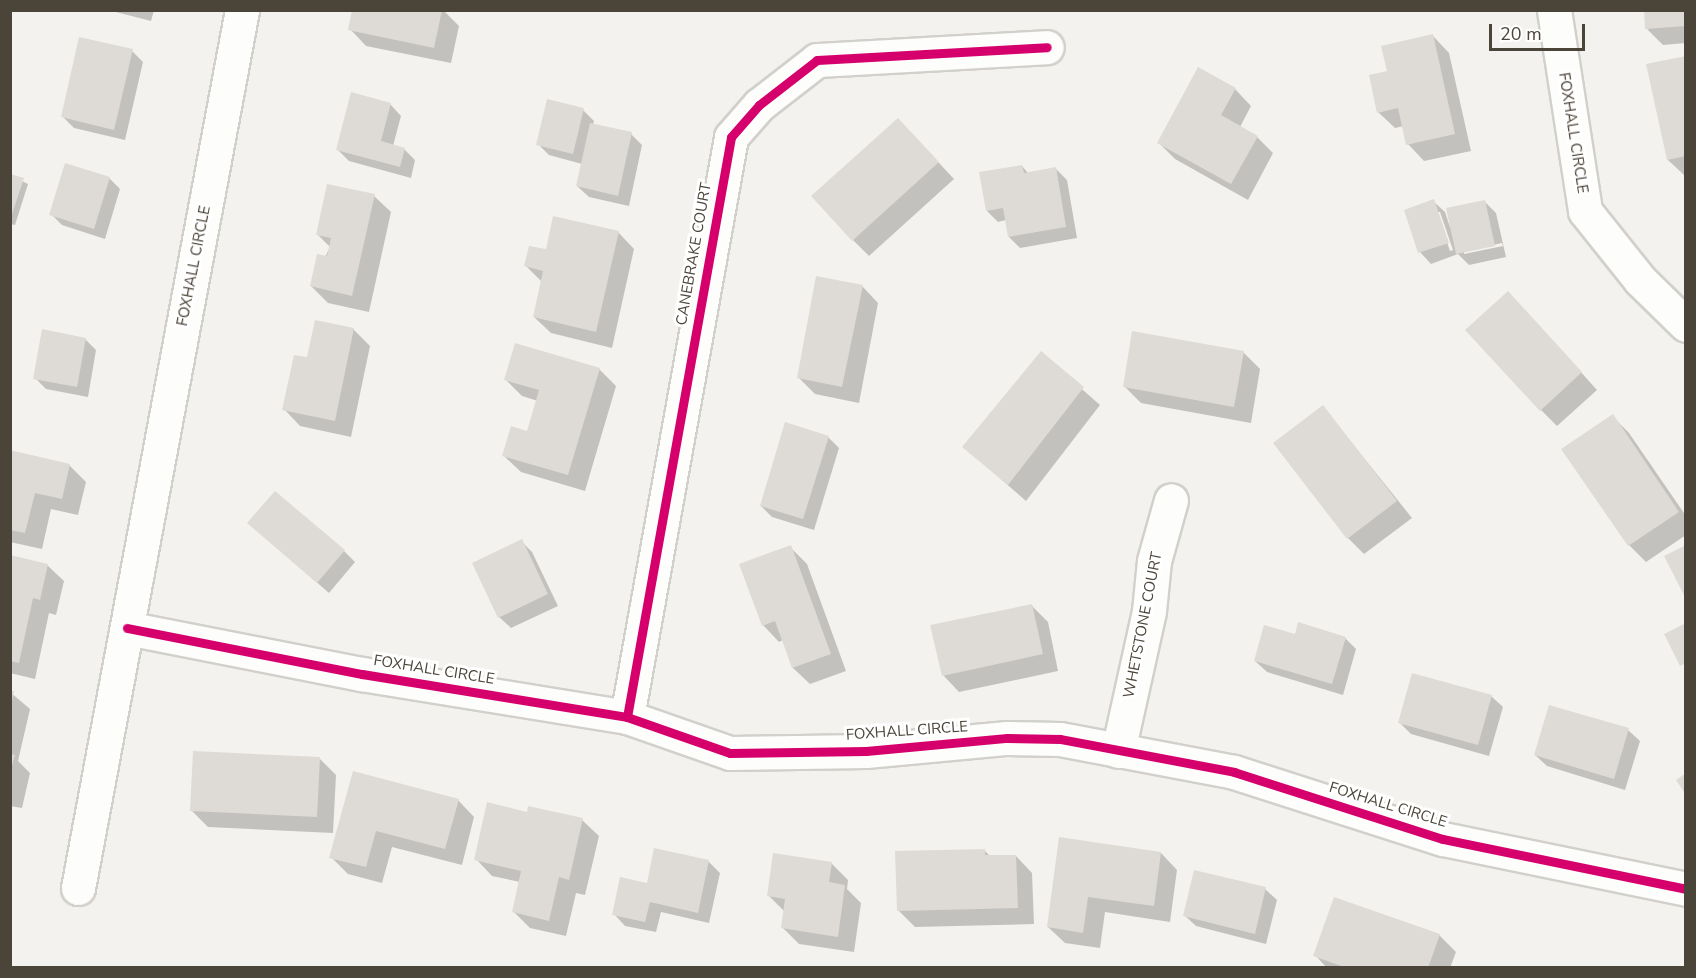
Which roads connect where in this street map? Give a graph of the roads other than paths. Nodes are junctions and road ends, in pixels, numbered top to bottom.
1 (242, 10) edge
2 (1554, 10) edge
3 (1047, 47) dead end
4 (1686, 325) edge
5 (1171, 500) dead end
6 (127, 628) junction
7 (627, 717) junction
8 (1118, 752) junction
9 (78, 888) dead end
10 (1686, 889) edge

1 - 6 street, FOXHALL CIRCLE
2 - 4 street, FOXHALL CIRCLE
3 - 7 street, CANEBRAKE COURT
5 - 8 street, WHETSTONE COURT
6 - 7 street, FOXHALL CIRCLE
6 - 9 street, FOXHALL CIRCLE
7 - 8 street, FOXHALL CIRCLE
8 - 10 street, FOXHALL CIRCLE

